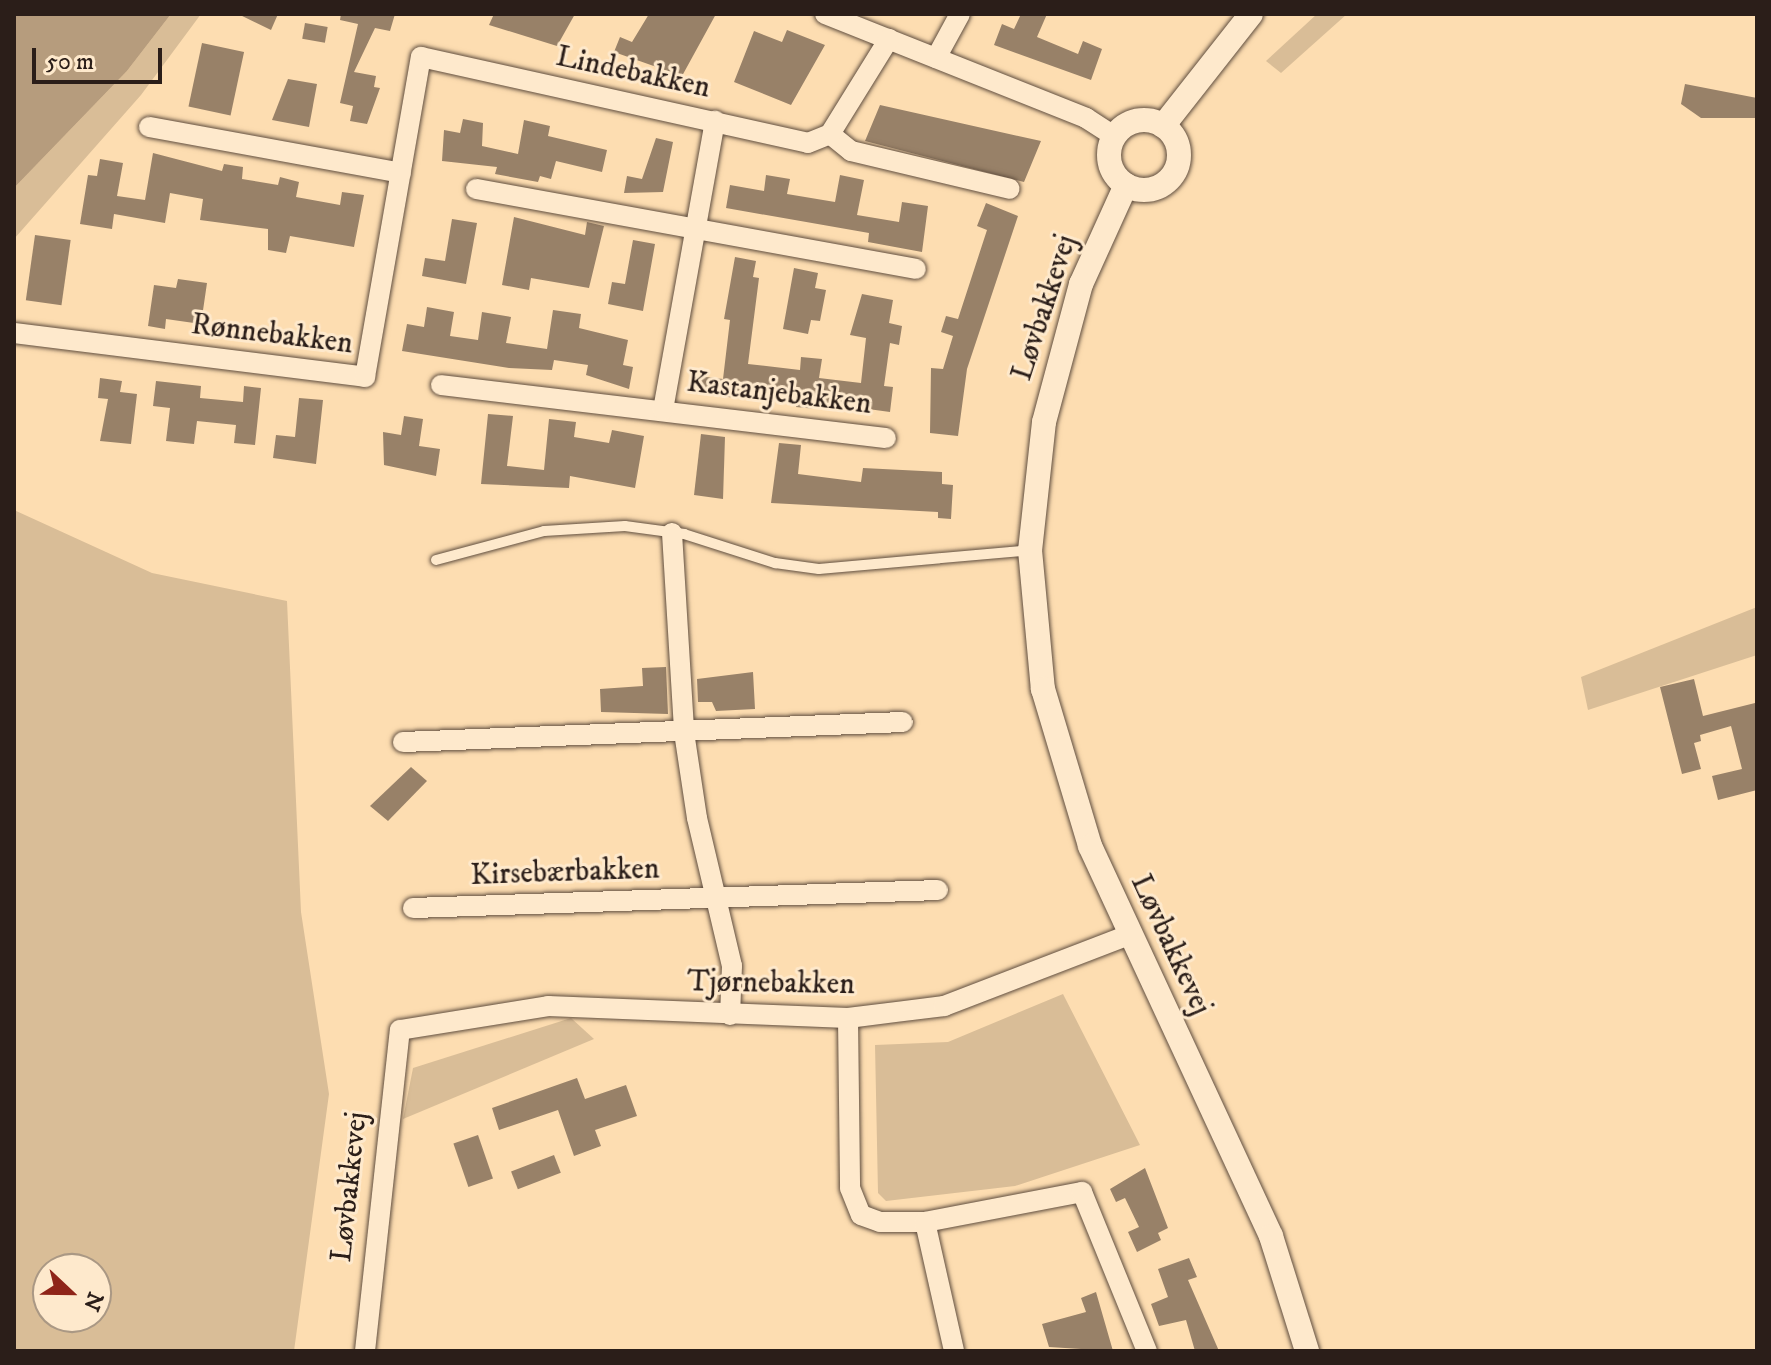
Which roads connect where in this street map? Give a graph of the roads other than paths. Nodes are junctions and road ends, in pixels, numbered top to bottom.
1 (825, 14) edge
2 (960, 14) edge
3 (1251, 14) edge
4 (889, 39) junction
5 (421, 57) joint
6 (936, 58) junction
7 (715, 121) junction
8 (1163, 126) junction
9 (149, 127) dead end
10 (830, 134) junction
11 (1114, 136) junction
12 (401, 173) junction
13 (1126, 185) junction
14 (476, 189) dead end
15 (1010, 189) dead end
16 (696, 228) junction
17 (916, 269) dead end
18 (14, 333) edge
19 (441, 385) dead end
20 (663, 410) junction
21 (886, 438) dead end
22 (672, 533) junction
23 (1030, 550) junction
24 (436, 560) dead end
25 (903, 722) dead end
26 (684, 732) junction
27 (403, 742) dead end
28 (938, 890) dead end
29 (718, 899) junction
30 (413, 908) dead end
31 (1129, 935) junction
32 (730, 1015) junction
33 (848, 1018) junction
34 (400, 1030) joint
35 (925, 1222) junction
36 (365, 1351) edge
37 (954, 1351) edge
38 (1147, 1351) edge
39 (1307, 1351) edge

1 - 4 street
2 - 6 street
3 - 8 street
4 - 6 street
4 - 10 street
5 - 7 street, Lindebakken
5 - 12 street, Rønnebakken
6 - 11 street
7 - 10 street, Lindebakken
7 - 16 street, Kastanjebakken
8 - 11 street
8 - 13 street
9 - 12 street
10 - 15 street
11 - 13 street
12 - 18 street, Rønnebakken
13 - 23 street, Løvbakkevej
14 - 16 street
16 - 17 street
16 - 20 street, Kastanjebakken
19 - 20 street, Kastanjebakken
20 - 21 street, Kastanjebakken
22 - 23 lane
22 - 24 lane
22 - 26 street
23 - 31 street, Løvbakkevej
25 - 26 street
26 - 27 street
26 - 29 street
28 - 29 street, Kirsebærbakken
29 - 30 street, Kirsebærbakken
29 - 32 street
31 - 33 street, Tjørnebakken
31 - 39 street, Løvbakkevej
32 - 33 street, Tjørnebakken
32 - 34 street, Tjørnebakken
33 - 35 street
34 - 36 street, Løvbakkevej
35 - 37 street
35 - 38 street

